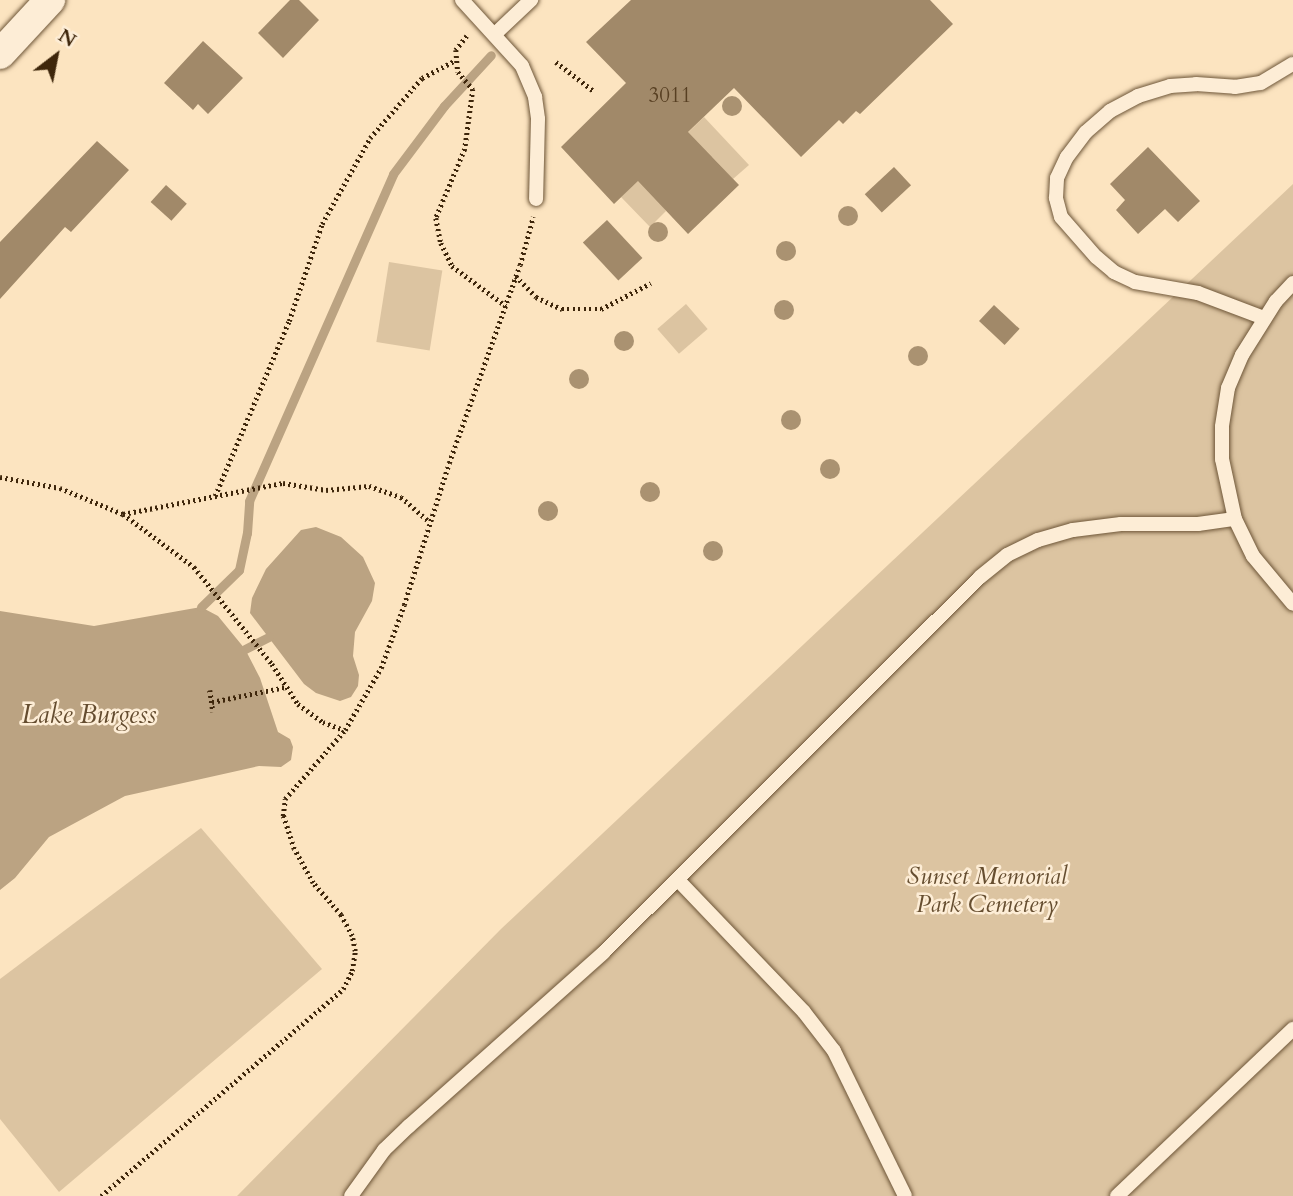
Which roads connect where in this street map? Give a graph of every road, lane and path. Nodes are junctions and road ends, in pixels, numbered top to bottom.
1 (50, 0) edge
2 (462, 0) edge
3 (531, 0) edge
4 (481, 19) junction
5 (495, 34) junction
6 (0, 54) edge
7 (456, 60) junction
8 (556, 62) dead end
9 (1293, 64) edge
10 (595, 92) dead end
11 (536, 199) joint
12 (516, 276) junction
13 (651, 283) dead end
14 (1293, 283) edge
15 (506, 306) junction
16 (1264, 318) junction
17 (0, 478) edge
18 (215, 496) junction
19 (123, 514) junction
20 (1235, 519) junction
21 (430, 522) junction
22 (1293, 604) edge
23 (286, 687) junction
24 (210, 690) dead end
25 (212, 702) junction
26 (213, 712) dead end
27 (345, 730) junction
28 (678, 880) junction
29 (1293, 1029) edge
30 (101, 1196) edge
31 (351, 1196) edge
32 (905, 1196) edge
33 (1117, 1196) edge

1 - 6 street
2 - 4 lane
3 - 5 lane
4 - 5 lane
4 - 7 path
5 - 11 lane
7 - 15 path
7 - 18 path
8 - 10 path
9 - 16 lane
11 - 12 path
12 - 13 path
12 - 15 path
14 - 16 lane
15 - 21 path
16 - 20 lane
17 - 19 path
18 - 19 path
18 - 21 path
19 - 23 path
20 - 22 lane
20 - 28 lane
21 - 27 path
23 - 25 path
23 - 27 path
24 - 25 path
25 - 26 path
27 - 30 path
28 - 31 lane
28 - 32 lane
29 - 33 lane

